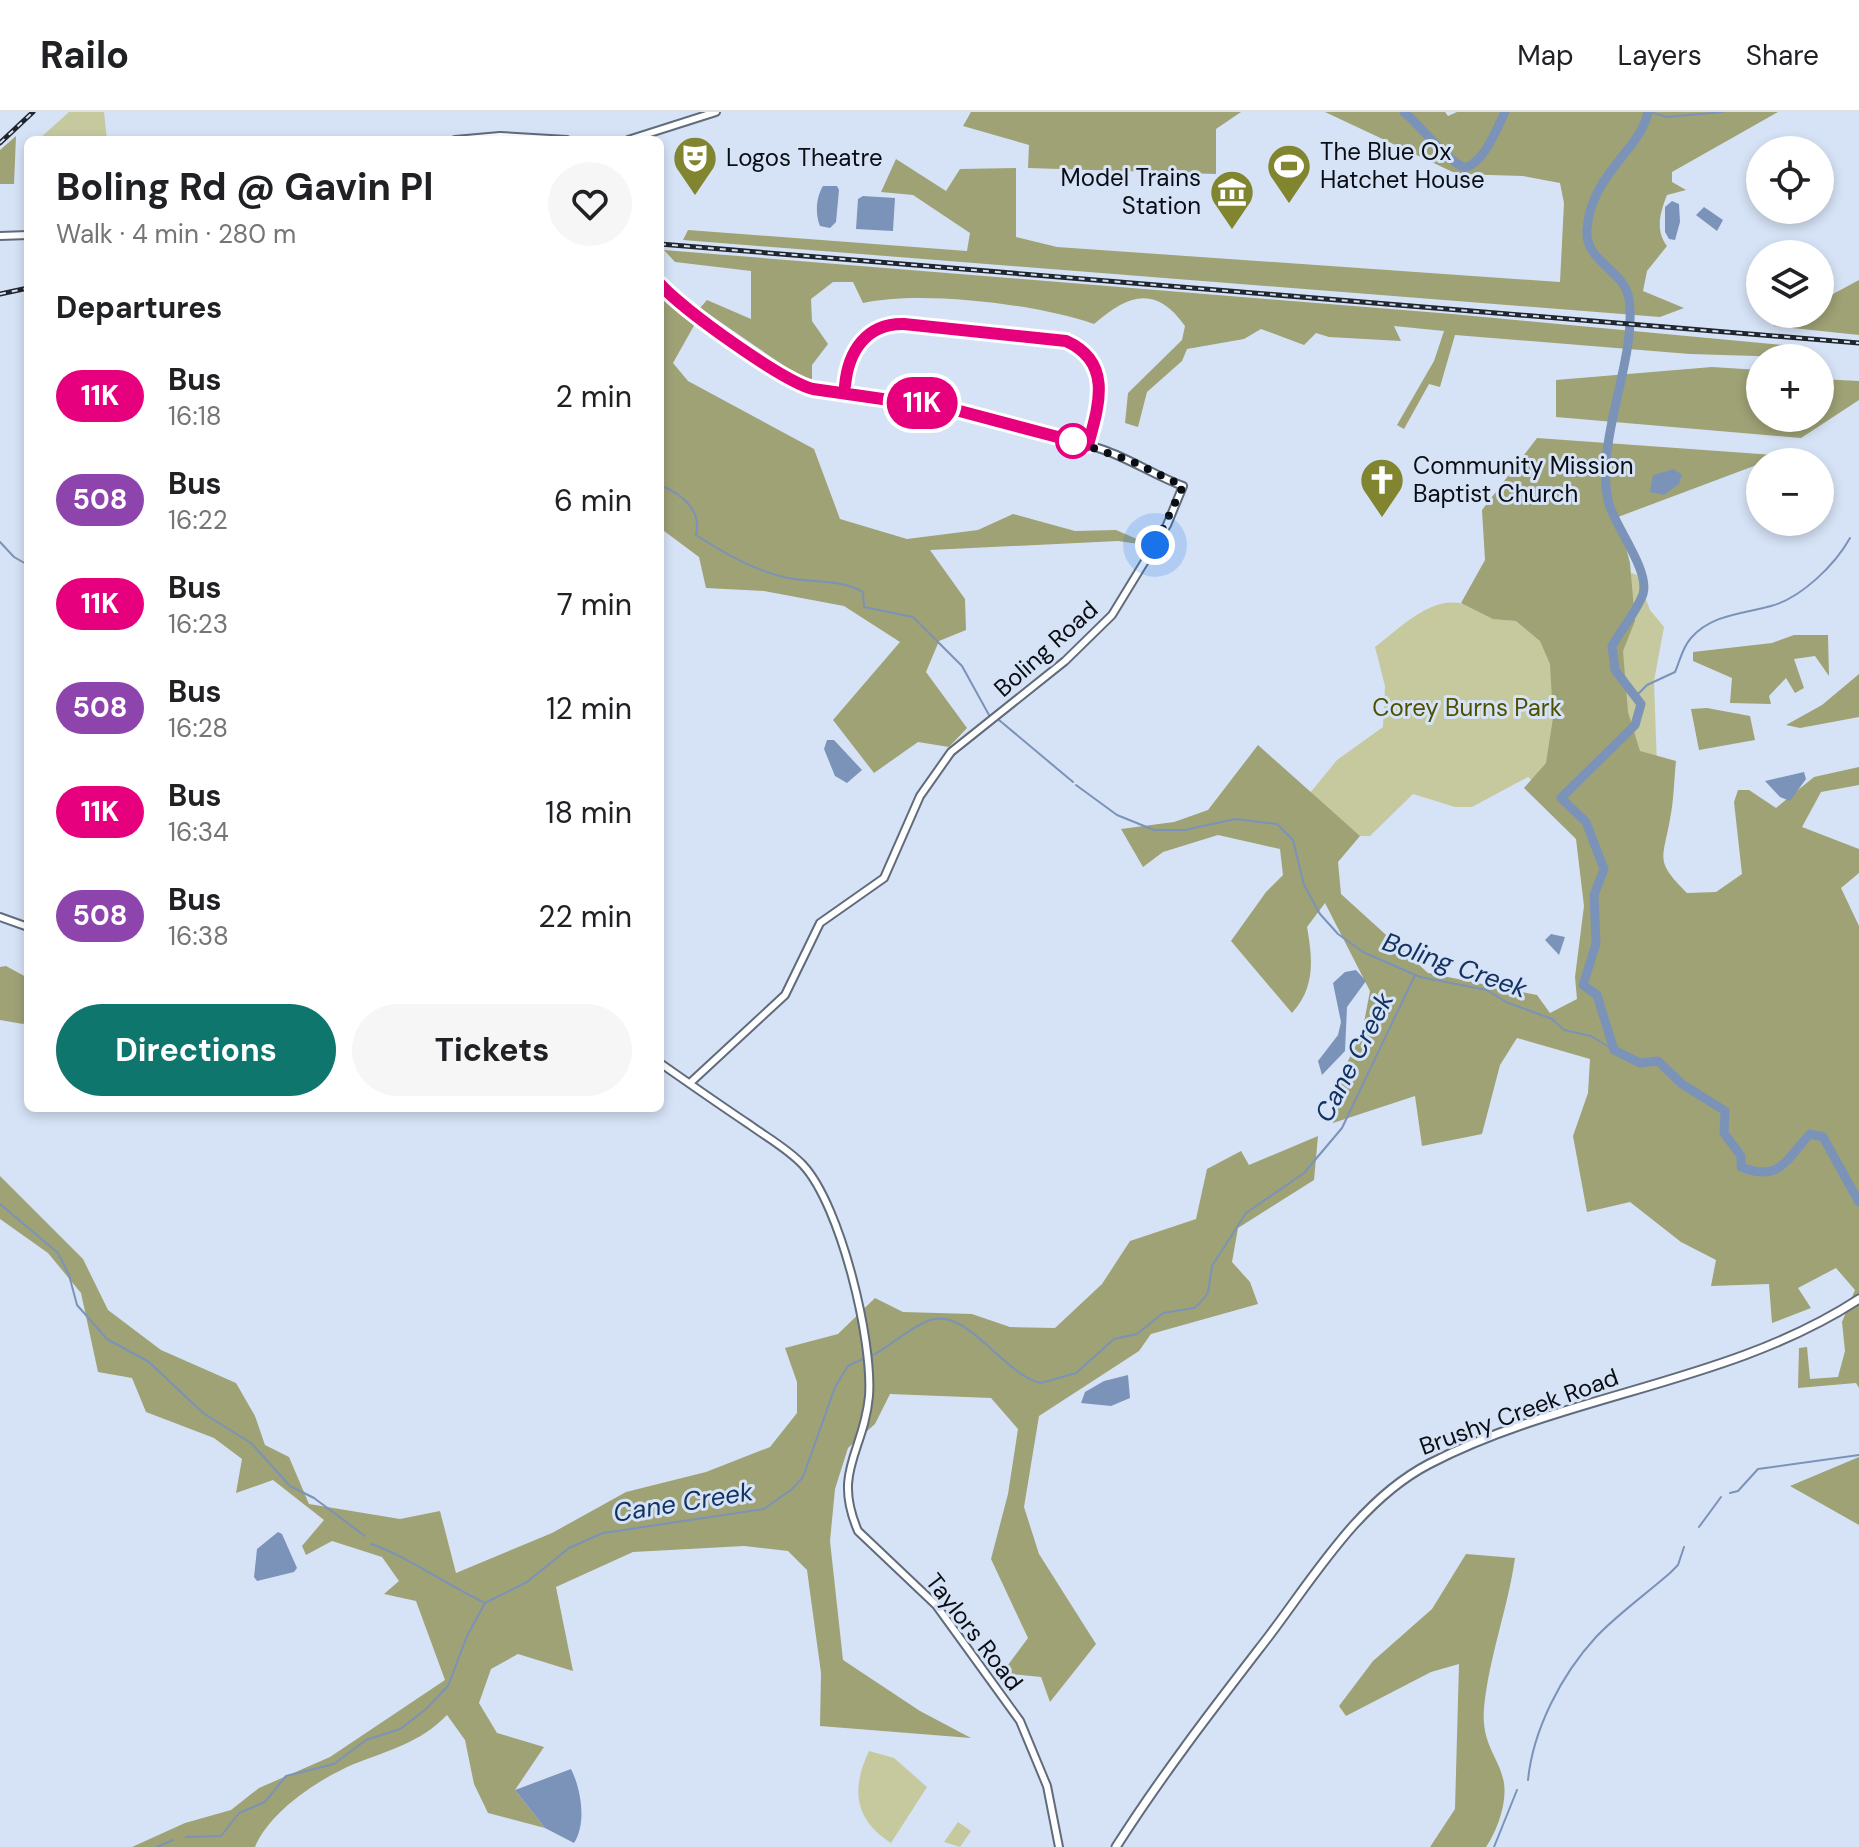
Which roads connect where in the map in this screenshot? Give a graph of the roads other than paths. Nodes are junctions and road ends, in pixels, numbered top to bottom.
1 (716, 112) edge
2 (641, 136) edge
3 (24, 235) edge
4 (0, 236) edge
5 (844, 394) dead end
6 (0, 917) edge
7 (24, 926) edge
8 (664, 1066) edge
9 (690, 1083) junction
10 (1859, 1299) edge
11 (1059, 1847) edge
12 (1116, 1847) edge

1 - 2 street
3 - 4 street
5 - 9 street, Boling Road
6 - 7 street
8 - 9 street, Taylors Road
9 - 11 street, Taylors Road
10 - 12 main road, Brushy Creek Road

